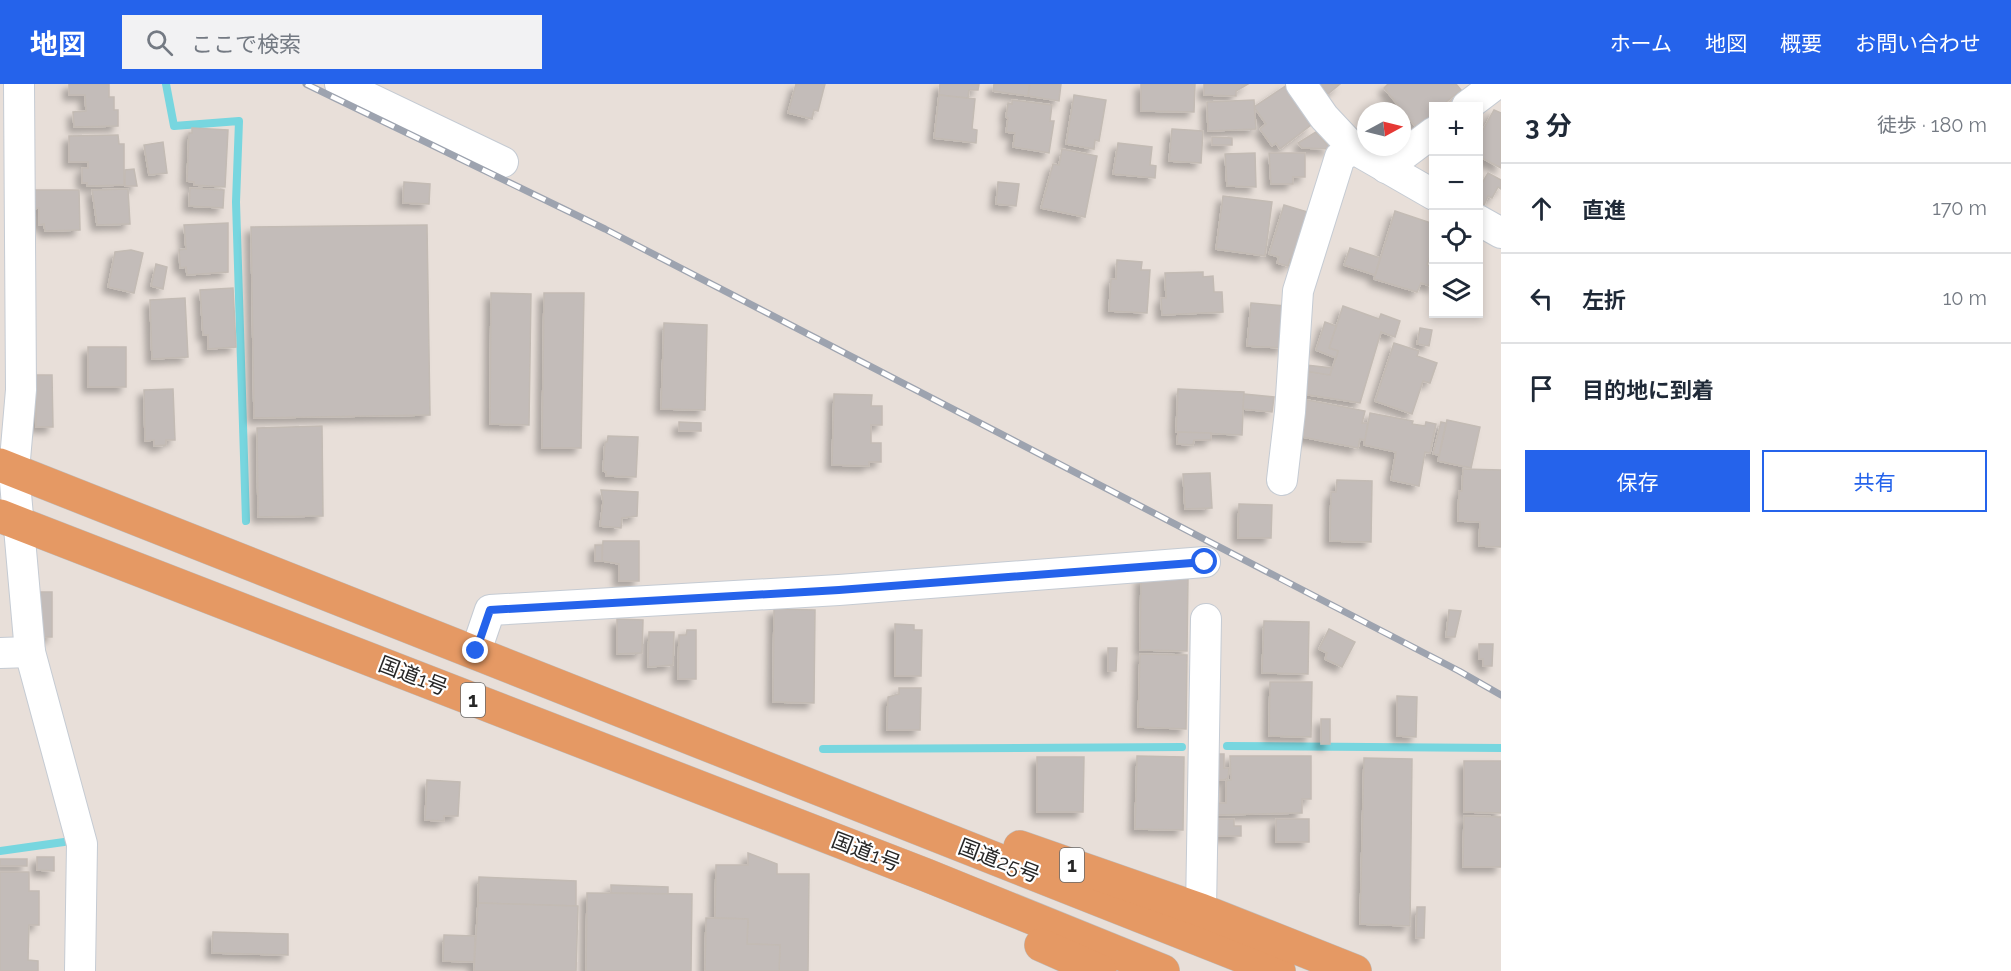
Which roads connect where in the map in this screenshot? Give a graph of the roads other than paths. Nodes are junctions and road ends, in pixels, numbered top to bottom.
1 (19, 84) edge
2 (340, 84) edge
3 (1301, 84) edge
4 (1429, 136) edge
5 (1354, 150) junction
6 (503, 162) dead end
7 (1386, 168) junction
8 (1429, 192) edge
9 (1483, 222) edge
10 (1501, 232) edge
11 (7, 468) edge
12 (1282, 480) dead end
13 (10, 520) edge
14 (1205, 562) dead end
15 (1206, 618) dead end
16 (476, 651) junction
17 (30, 652) junction
18 (0, 653) edge
19 (786, 778) junction
20 (926, 875) junction
21 (1201, 910) junction
22 (80, 971) edge
23 (1100, 971) edge
24 (1163, 971) edge
25 (1279, 971) edge
26 (1355, 971) edge

1 - 11 street
2 - 6 street
3 - 5 street
4 - 7 street
5 - 7 street
5 - 12 street
7 - 8 street
9 - 10 street
11 - 13 street
11 - 16 highway, 1
13 - 17 street
13 - 20 highway, 国道1号 / 1
14 - 16 street
15 - 21 street
16 - 19 highway, 1
17 - 18 street
17 - 22 street
19 - 21 highway, 1
19 - 25 highway, 国道25号 / 1
20 - 23 highway
20 - 24 highway, 国道25号 / 1
21 - 26 highway, 1

